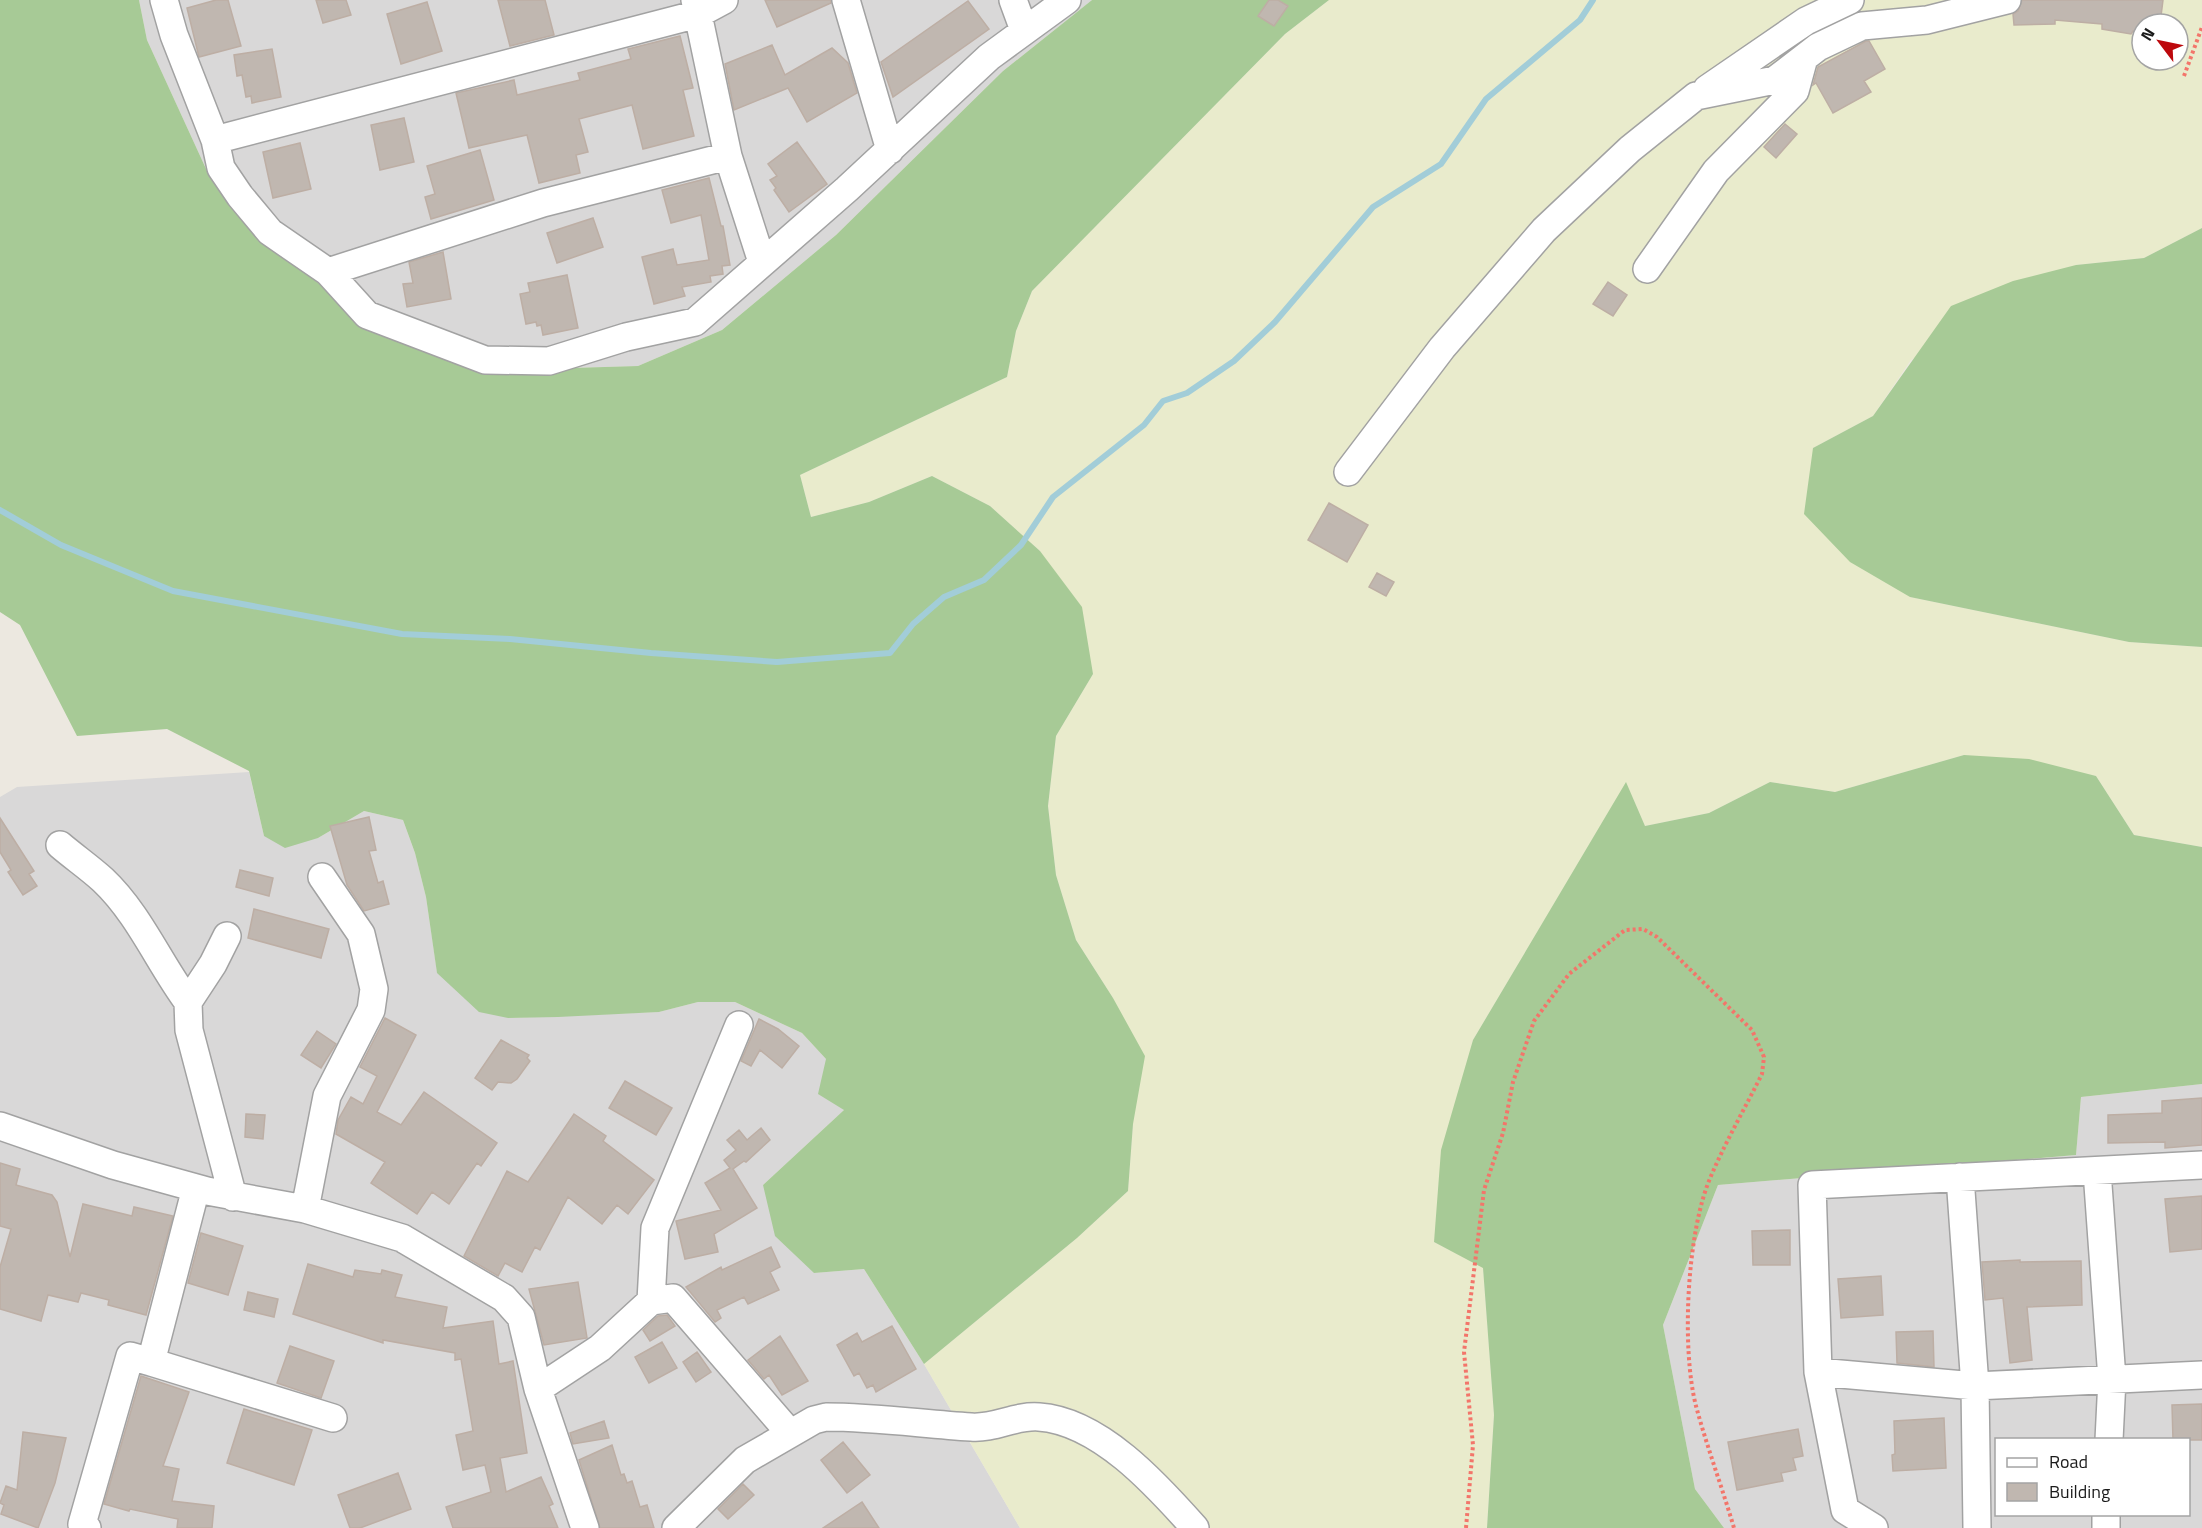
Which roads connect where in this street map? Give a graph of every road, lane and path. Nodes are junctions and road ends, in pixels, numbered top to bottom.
1 (164, 0) edge
2 (724, 0) edge
3 (846, 0) edge
4 (1013, 0) edge
5 (1067, 0) edge
6 (1850, 0) edge
7 (2007, 0) edge
8 (696, 7) edge
9 (2202, 27) edge
10 (1024, 30) junction
11 (1804, 57) junction
12 (2184, 76) dead end
13 (1696, 96) junction
14 (214, 140) junction
15 (890, 150) junction
16 (728, 156) junction
17 (762, 262) junction
18 (1647, 269) dead end
19 (328, 272) junction
20 (1348, 472) dead end
21 (60, 846) dead end
22 (322, 877) dead end
23 (227, 936) dead end
24 (188, 1002) junction
25 (739, 1025) dead end
26 (0, 1126) edge
27 (2202, 1165) edge
28 (2097, 1171) junction
29 (1960, 1178) junction
30 (196, 1188) junction
31 (233, 1197) junction
32 (304, 1209) junction
33 (651, 1301) junction
34 (152, 1362) junction
35 (1818, 1372) junction
36 (2202, 1375) edge
37 (2112, 1379) junction
38 (1975, 1386) junction
39 (537, 1389) junction
40 (333, 1418) dead end
41 (789, 1432) junction
42 (2109, 1438) edge
43 (87, 1528) edge
44 (585, 1528) edge
45 (676, 1528) edge
46 (1195, 1528) edge
47 (1466, 1528) edge
48 (1734, 1528) edge
49 (1874, 1528) edge
50 (1977, 1528) edge

1 - 14 street
2 - 8 street
3 - 15 street
4 - 10 street
5 - 10 street
6 - 13 street
7 - 11 street
8 - 14 street
8 - 16 street
9 - 12 path
10 - 15 street
11 - 13 street
11 - 18 street
13 - 20 street
14 - 19 street
15 - 17 street
16 - 17 street
16 - 19 street
17 - 19 street
21 - 24 street
22 - 32 street
23 - 24 street
24 - 31 street
25 - 33 street
26 - 30 street
27 - 28 street
28 - 29 street
28 - 37 street
29 - 35 street
29 - 38 street
30 - 31 street
30 - 34 street
31 - 32 street
32 - 39 street
33 - 39 street
33 - 41 street
34 - 40 street
34 - 43 street
35 - 38 street
35 - 49 street
36 - 37 street
37 - 38 street
37 - 42 street
38 - 50 street
39 - 44 street
41 - 45 street
41 - 46 street
47 - 48 path

